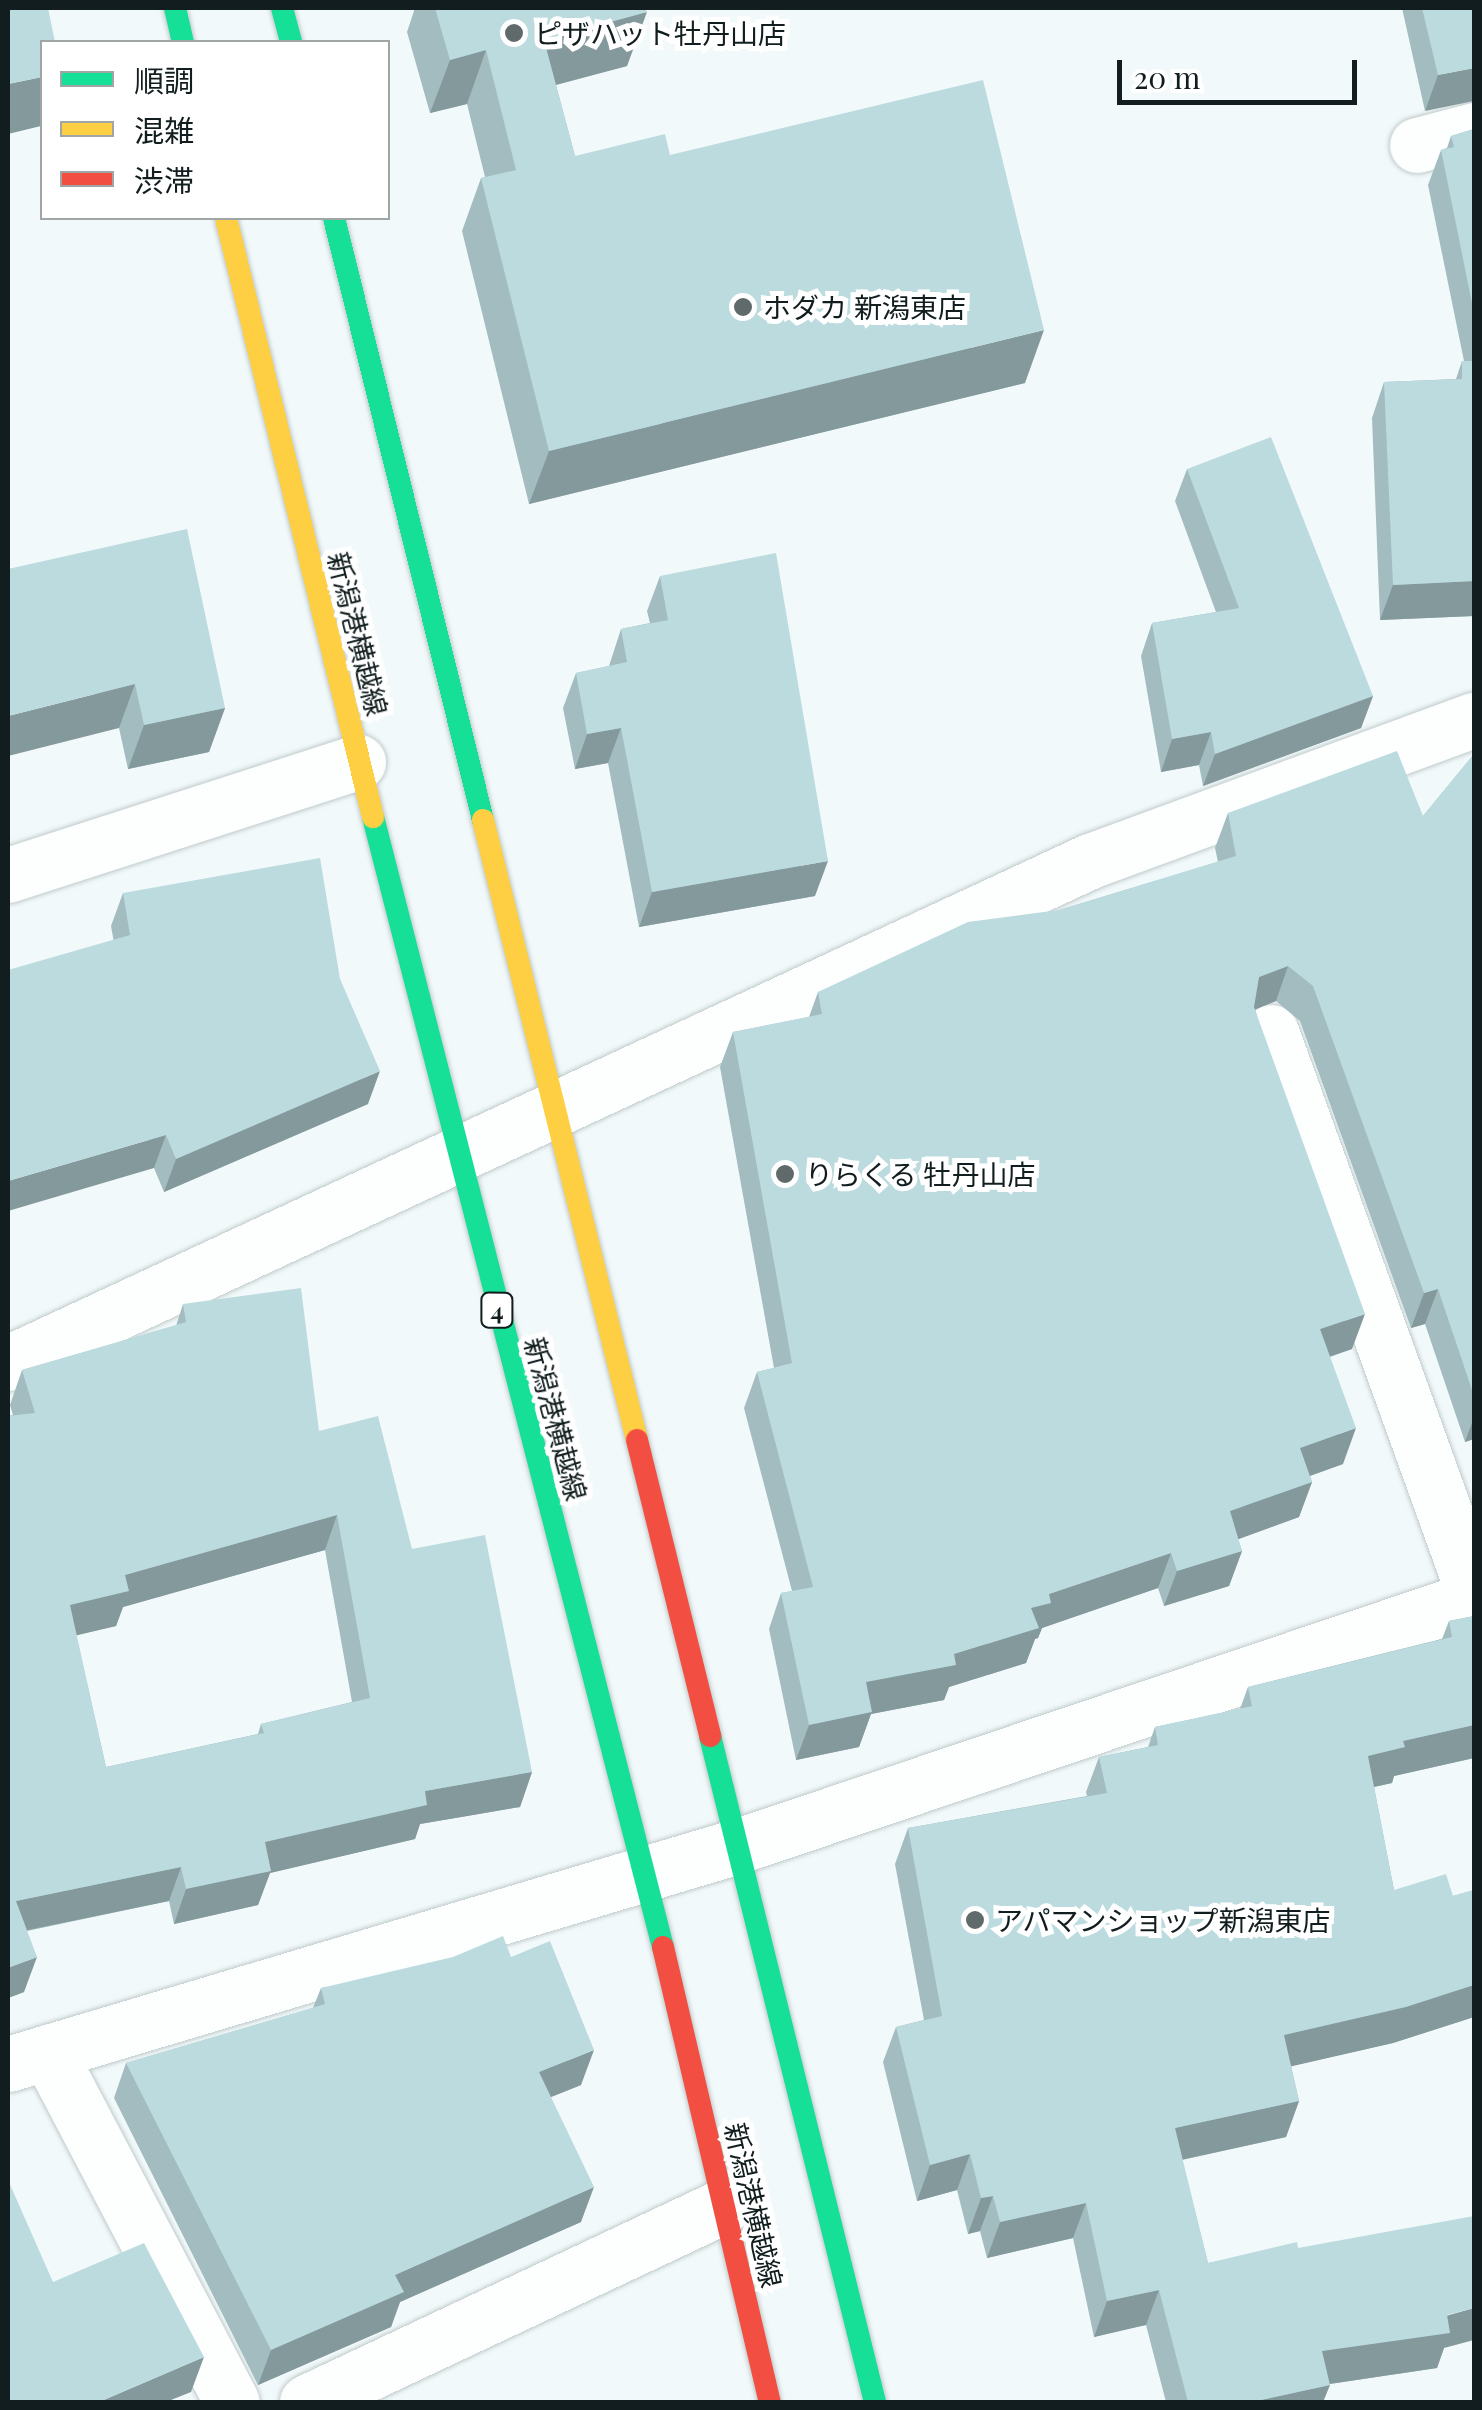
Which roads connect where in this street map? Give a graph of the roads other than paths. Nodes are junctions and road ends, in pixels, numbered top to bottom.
1 (174, 8) edge
2 (282, 8) edge
3 (182, 40) edge
4 (290, 40) edge
5 (1474, 130) edge
6 (1417, 145) dead end
7 (226, 220) edge
8 (335, 220) edge
9 (1474, 720) edge
10 (358, 762) junction
11 (8, 874) edge
12 (1271, 1032) dead end
13 (557, 1108) junction
14 (456, 1158) junction
15 (8, 1363) edge
16 (1474, 1596) edge
17 (738, 1846) junction
18 (645, 1872) junction
19 (28, 2058) edge
20 (723, 2206) junction
21 (232, 2402) edge
22 (307, 2402) edge
23 (770, 2402) edge
24 (875, 2402) edge

1 - 3 main road
2 - 4 main road
5 - 6 street
7 - 10 main road, 新潟港横越線 / 4
8 - 13 main road
9 - 13 street
10 - 11 street
10 - 14 main road, 新潟港横越線 / 4
12 - 16 street
13 - 14 street
13 - 17 main road
14 - 15 street
14 - 18 main road, 新潟港横越線 / 4
16 - 17 street
17 - 18 street
17 - 24 main road
18 - 19 street
18 - 20 main road, 新潟港横越線 / 4
19 - 21 street
20 - 22 street
20 - 23 main road, 新潟港横越線 / 4

